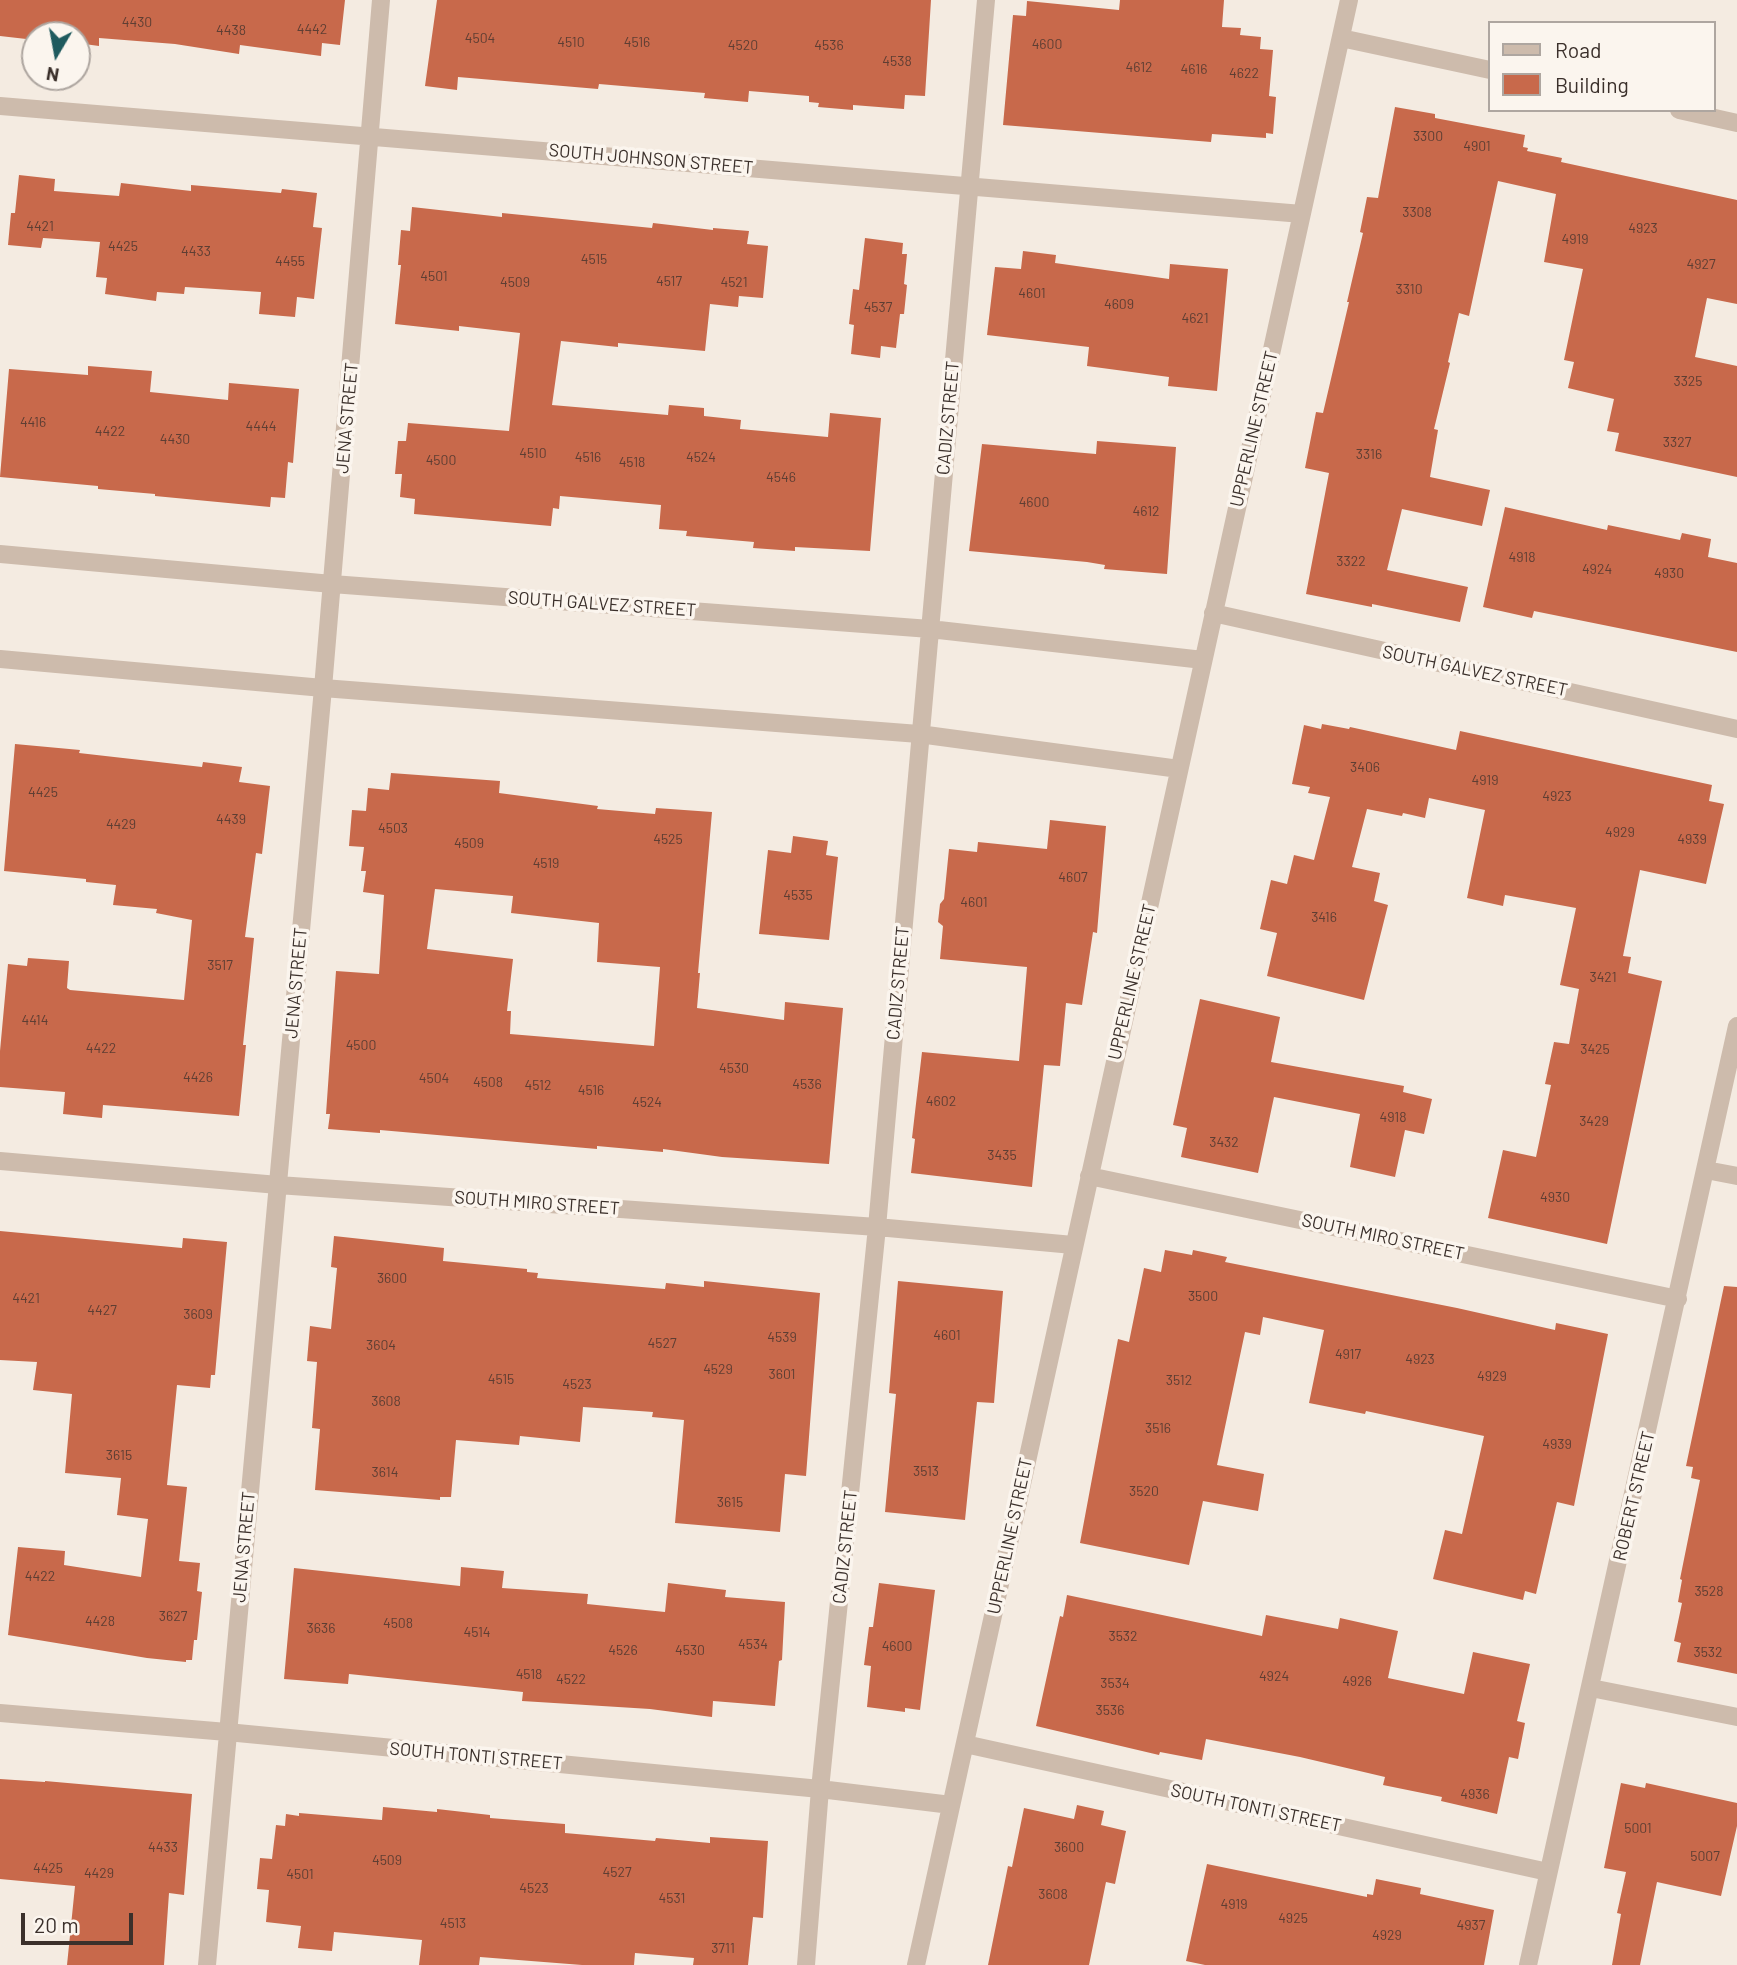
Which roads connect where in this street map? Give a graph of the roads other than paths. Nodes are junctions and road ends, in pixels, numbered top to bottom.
1 (381, 0) edge
2 (986, 0) edge
3 (1349, 0) edge
4 (1341, 38) junction
5 (1488, 70) edge
6 (0, 106) edge
7 (1688, 112) edge
8 (1737, 123) edge
9 (371, 136) junction
10 (968, 185) junction
11 (1302, 214) junction
12 (0, 554) edge
13 (332, 584) junction
14 (1213, 613) junction
15 (930, 629) junction
16 (0, 659) edge
17 (1203, 660) junction
18 (323, 688) junction
19 (1737, 729) edge
20 (919, 734) junction
21 (1179, 768) junction
22 (1737, 1026) edge
23 (0, 1161) edge
24 (1706, 1170) junction
25 (1089, 1176) junction
26 (1737, 1176) edge
27 (278, 1185) junction
28 (877, 1227) junction
29 (1073, 1245) junction
30 (1678, 1299) junction
31 (1591, 1688) junction
32 (0, 1713) edge
33 (1737, 1717) edge
34 (227, 1732) junction
35 (965, 1744) junction
36 (820, 1789) junction
37 (951, 1805) junction
38 (1548, 1872) junction
39 (206, 1965) edge
40 (806, 1965) edge
41 (916, 1965) edge
42 (1528, 1965) edge

1 - 9 street, JENA STREET
2 - 10 street, CADIZ STREET
3 - 4 street, UPPERLINE STREET
4 - 5 street
4 - 11 street, UPPERLINE STREET
6 - 9 street, SOUTH JOHNSON STREET
7 - 8 street
9 - 10 street, SOUTH JOHNSON STREET
9 - 13 street, JENA STREET
10 - 11 street, SOUTH JOHNSON STREET
10 - 15 street, CADIZ STREET
11 - 14 street, UPPERLINE STREET
12 - 13 street, SOUTH GALVEZ STREET
13 - 15 street, SOUTH GALVEZ STREET
13 - 18 street, JENA STREET
14 - 17 street, UPPERLINE STREET
14 - 19 street, SOUTH GALVEZ STREET
15 - 17 street, SOUTH GALVEZ STREET
15 - 20 street, CADIZ STREET
16 - 18 street
17 - 21 street, UPPERLINE STREET
18 - 20 street
18 - 27 street, JENA STREET
20 - 21 street
20 - 28 street, CADIZ STREET
21 - 25 street, UPPERLINE STREET
22 - 24 street, ROBERT STREET
23 - 27 street, SOUTH MIRO STREET
24 - 26 street
24 - 30 street, ROBERT STREET
25 - 29 street, UPPERLINE STREET
25 - 30 street, SOUTH MIRO STREET
27 - 28 street, SOUTH MIRO STREET
27 - 34 street, JENA STREET
28 - 29 street, SOUTH MIRO STREET
28 - 36 street, CADIZ STREET
29 - 35 street, UPPERLINE STREET
30 - 31 street, ROBERT STREET
31 - 33 street
31 - 38 street, ROBERT STREET
32 - 34 street, SOUTH TONTI STREET
34 - 36 street, SOUTH TONTI STREET
34 - 39 street, JENA STREET
35 - 37 street, UPPERLINE STREET
35 - 38 street, SOUTH TONTI STREET
36 - 37 street, SOUTH TONTI STREET
36 - 40 street, CADIZ STREET
37 - 41 street, UPPERLINE STREET
38 - 42 street, ROBERT STREET

